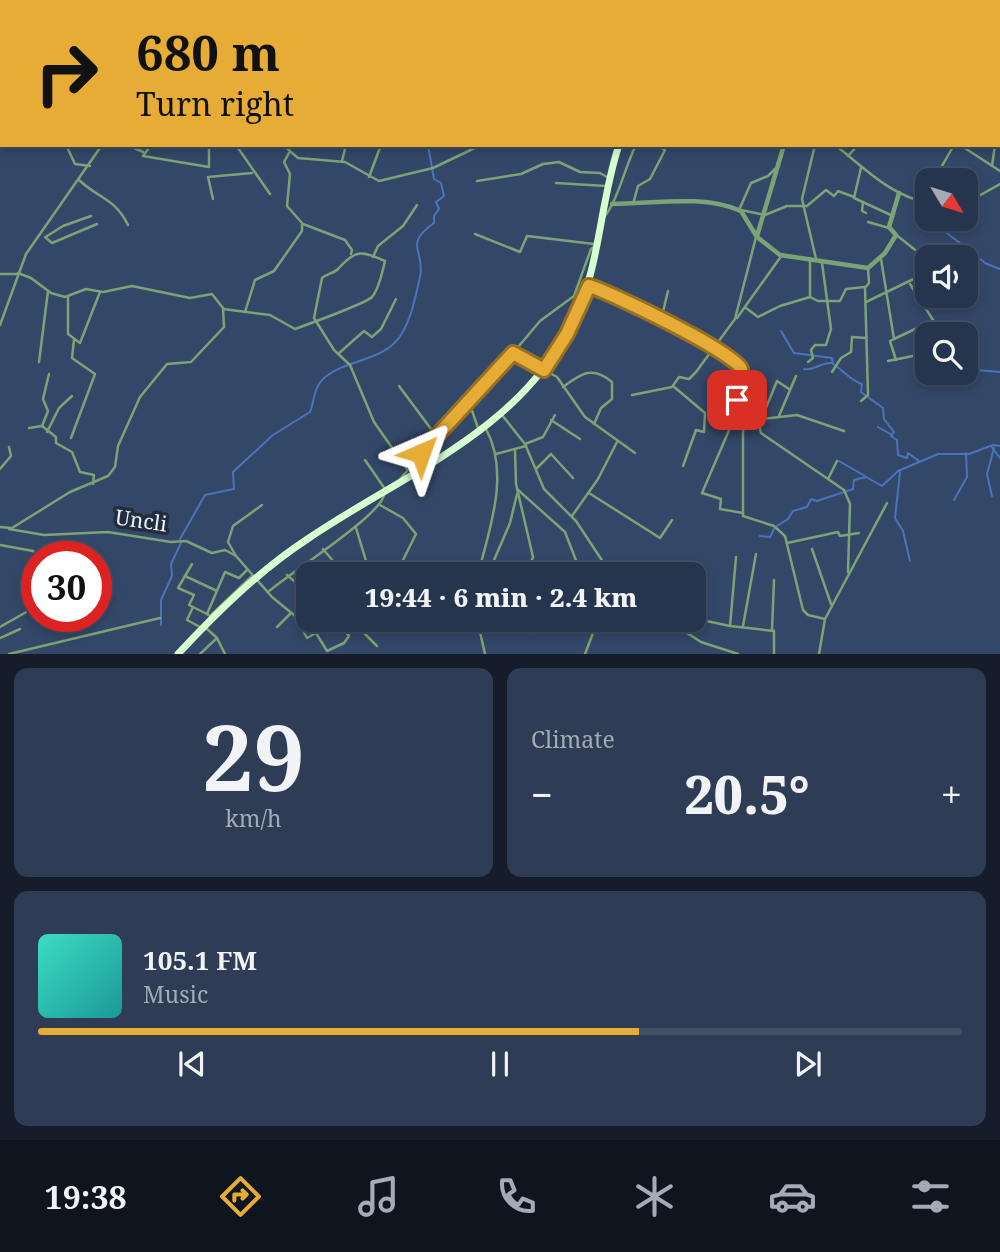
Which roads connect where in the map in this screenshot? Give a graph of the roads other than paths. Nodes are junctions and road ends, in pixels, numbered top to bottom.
1 (67, 147) edge
2 (102, 147) edge
3 (132, 147) edge
4 (149, 147) edge
5 (209, 147) edge
6 (237, 147) edge
7 (284, 147) edge
8 (346, 147) edge
9 (380, 147) edge
10 (477, 147) edge
11 (619, 147) edge
12 (635, 147) edge
13 (660, 147) edge
14 (783, 147) edge
15 (815, 147) edge
16 (838, 147) edge
17 (856, 147) edge
18 (953, 147) edge
19 (963, 147) edge
20 (995, 147) edge
21 (143, 152) junction
22 (289, 153) junction
23 (848, 156) junction
24 (342, 161) junction
25 (90, 166) junction
26 (778, 166) junction
27 (992, 166) junction
28 (861, 167) junction
29 (941, 168) edge
30 (1000, 171) edge
31 (252, 173) junction
32 (369, 177) junction
33 (620, 179) junction
34 (79, 180) junction
35 (477, 181) dead end
36 (610, 181) junction
37 (556, 183) dead end
38 (1000, 184) edge
39 (899, 193) junction
40 (270, 194) dead end
41 (978, 196) edge
42 (854, 197) junction
43 (213, 199) dead end
44 (915, 199) edge
45 (863, 202) junction
46 (633, 204) junction
47 (418, 205) dead end
48 (804, 206) junction
49 (608, 211) junction
50 (740, 211) junction
51 (866, 213) dead end
52 (764, 214) junction
53 (91, 216) dead end
54 (893, 216) junction
55 (301, 222) junction
56 (868, 222) dead end
57 (97, 224) dead end
58 (128, 225) dead end
59 (889, 228) junction
60 (41, 233) junction
61 (475, 234) dead end
62 (895, 234) junction
63 (757, 236) junction
64 (45, 237) junction
65 (596, 245) junction
66 (889, 248) junction
67 (915, 250) edge
68 (353, 253) junction
69 (782, 256) junction
70 (373, 257) junction
71 (816, 259) junction
72 (868, 268) junction
73 (0, 274) edge
74 (18, 274) junction
75 (915, 279) edge
76 (909, 282) junction
77 (589, 286) junction
78 (865, 287) junction
79 (668, 290) dead end
80 (48, 291) junction
81 (100, 292) junction
82 (886, 293) junction
83 (68, 297) junction
84 (810, 297) junction
85 (396, 299) dead end
86 (827, 302) junction
87 (866, 302) junction
88 (746, 308) junction
89 (223, 309) junction
90 (244, 314) junction
91 (735, 319) junction
92 (316, 320) junction
93 (661, 320) junction
94 (933, 321) joint
95 (0, 325) edge
96 (866, 338) junction
97 (894, 339) junction
98 (74, 340) junction
99 (714, 347) junction
100 (513, 353) junction
101 (338, 354) junction
102 (915, 356) edge
103 (896, 360) junction
104 (888, 361) dead end
105 (39, 362) dead end
106 (808, 362) dead end
107 (544, 370) junction
108 (832, 372) dead end
109 (49, 374) dead end
110 (796, 376) dead end
111 (399, 386) dead end
112 (673, 386) junction
113 (563, 387) junction
114 (789, 389) junction
115 (632, 395) dead end
116 (72, 396) dead end
117 (861, 401) dead end
118 (469, 402) junction
119 (502, 415) junction
120 (555, 415) dead end
121 (779, 416) junction
122 (551, 420) junction
123 (760, 420) junction
124 (733, 421) junction
125 (742, 421) junction
126 (594, 424) junction
127 (42, 426) junction
128 (29, 428) dead end
129 (483, 430) junction
130 (844, 431) dead end
131 (47, 432) junction
132 (437, 437) junction
133 (71, 438) dead end
134 (580, 439) dead end
135 (617, 442) junction
136 (526, 445) junction
137 (9, 447) dead end
138 (515, 451) junction
139 (635, 453) dead end
140 (496, 454) junction
141 (365, 460) dead end
142 (837, 461) dead end
143 (683, 466) dead end
144 (0, 469) edge
145 (407, 469) junction
146 (536, 469) junction
147 (573, 478) dead end
148 (828, 479) junction
149 (401, 482) junction
150 (93, 484) junction
151 (517, 490) junction
152 (384, 492) junction
153 (589, 493) junction
154 (887, 503) dead end
155 (262, 505) dead end
156 (380, 505) junction
157 (743, 513) junction
158 (572, 516) junction
159 (672, 520) dead end
160 (0, 527) edge
161 (9, 528) junction
162 (356, 528) junction
163 (859, 533) dead end
164 (848, 535) junction
165 (787, 543) junction
166 (0, 545) edge
167 (21, 549) edge
168 (323, 549) junction
169 (812, 549) dead end
170 (756, 554) dead end
171 (236, 556) junction
172 (736, 557) dead end
173 (334, 562) edge
174 (366, 562) edge
175 (402, 562) edge
176 (481, 562) edge
177 (493, 562) edge
178 (531, 562) edge
179 (576, 562) edge
180 (602, 562) edge
181 (192, 564) dead end
182 (247, 570) junction
183 (848, 572) junction
184 (287, 575) junction
185 (185, 576) junction
186 (253, 577) junction
187 (774, 580) dead end
188 (296, 583) edge
189 (217, 591) junction
190 (268, 593) junction
191 (831, 604) junction
192 (193, 607) junction
193 (291, 613) junction
194 (213, 614) junction
195 (21, 615) edge
196 (160, 618) dead end
197 (825, 619) junction
198 (706, 621) edge
199 (730, 626) junction
200 (743, 626) junction
201 (0, 627) edge
202 (204, 627) junction
203 (277, 627) dead end
204 (20, 629) dead end
205 (772, 631) junction
206 (364, 632) edge
207 (480, 632) edge
208 (593, 632) edge
209 (686, 632) edge
210 (316, 633) joint
211 (349, 634) edge
212 (0, 638) edge
213 (217, 638) junction
214 (377, 646) dead end
215 (9, 653) edge
216 (178, 653) edge
217 (200, 653) edge
218 (225, 653) edge
219 (485, 653) edge
220 (585, 653) edge
221 (738, 653) edge
222 (774, 653) edge
223 (819, 653) edge

1 - 25 street
2 - 25 street
3 - 21 street
4 - 21 street
5 - 21 street
6 - 31 street
7 - 22 street
8 - 24 street
9 - 32 street
10 - 32 street
11 - 36 highway
12 - 33 street
13 - 46 street
14 - 26 street
15 - 48 street
16 - 23 street
17 - 23 street
18 - 29 street
19 - 27 street
20 - 27 street
22 - 24 street
22 - 55 street
23 - 28 street
24 - 32 street
25 - 34 street
26 - 50 street
26 - 52 street
27 - 30 street
28 - 39 street
28 - 42 street
31 - 40 street
31 - 43 street
33 - 36 street
33 - 49 street
34 - 58 street
34 - 60 street
35 - 36 street
36 - 37 street
36 - 49 highway
38 - 41 street
39 - 44 street
39 - 54 street
42 - 45 street
42 - 48 street
45 - 51 street
45 - 54 street
46 - 49 street
46 - 50 street
47 - 70 street
48 - 52 street
48 - 71 street
49 - 65 highway
50 - 52 street
50 - 63 street
52 - 63 street
53 - 64 street
54 - 59 street
55 - 68 street
55 - 90 street
56 - 59 street
57 - 64 street
59 - 62 street
60 - 64 street
60 - 74 street
61 - 65 street
62 - 66 street
62 - 67 street
63 - 69 street
63 - 91 street
65 - 77 highway
65 - 100 street
66 - 72 street
66 - 82 street
68 - 70 street
68 - 92 street
69 - 71 street
69 - 88 street
70 - 92 street
71 - 72 street
71 - 84 street
71 - 86 street
72 - 78 street
73 - 74 street
74 - 80 street
74 - 95 street
75 - 76 street
76 - 82 street
76 - 94 street
77 - 93 street
77 - 107 highway
78 - 86 street
78 - 87 street
79 - 93 street
80 - 83 street
80 - 105 street
81 - 83 street
81 - 89 street
81 - 98 street
82 - 87 street
82 - 97 street
83 - 98 street
84 - 86 street
84 - 88 street
85 - 101 street
86 - 106 street
87 - 96 street
88 - 91 street
89 - 90 street
89 - 150 street
90 - 92 street
91 - 99 street
92 - 101 street
93 - 99 street
94 - 97 street
96 - 108 street
96 - 117 street
97 - 103 street
98 - 133 street
99 - 112 street
99 - 124 street
100 - 107 street
100 - 118 street
101 - 145 street
102 - 103 street
103 - 104 street
107 - 113 street
107 - 119 highway
109 - 127 street
110 - 114 street
111 - 132 street
112 - 115 street
112 - 143 street
113 - 126 street
113 - 126 street
114 - 121 street
114 - 123 street
116 - 131 street
118 - 129 street
118 - 132 street
119 - 129 highway
119 - 136 street
120 - 122 street
121 - 123 street
121 - 130 street
122 - 134 street
122 - 136 street
123 - 125 street
123 - 148 street
124 - 125 street
124 - 157 street
125 - 157 street
126 - 135 street
127 - 128 street
127 - 131 street
129 - 140 street
129 - 149 highway
131 - 150 street
132 - 145 street
135 - 139 street
135 - 153 street
136 - 138 street
136 - 146 street
137 - 144 street
138 - 140 street
138 - 151 street
140 - 176 street
141 - 152 street
142 - 148 street
145 - 149 street
146 - 147 street
146 - 158 street
148 - 164 street
149 - 152 highway
150 - 161 street
151 - 177 street
151 - 178 street
151 - 179 street
152 - 156 street
152 - 186 highway
153 - 158 street
153 - 159 street
154 - 183 street
155 - 171 street
156 - 162 street
156 - 175 street
157 - 165 street
158 - 180 street
160 - 161 street, Uncli
161 - 171 street, Uncli
162 - 168 street
162 - 174 street
163 - 164 street
164 - 165 street
164 - 183 street
165 - 197 street
166 - 167 street
168 - 173 street
168 - 184 street
169 - 191 street
170 - 200 street
171 - 182 street
172 - 199 street
181 - 185 street
182 - 186 street
182 - 189 street
183 - 191 street
184 - 188 street
184 - 190 street
185 - 189 street
185 - 192 street
186 - 190 street
186 - 194 highway
187 - 205 street
189 - 194 street
190 - 193 street
191 - 197 street
192 - 194 street
192 - 202 street
193 - 203 street
193 - 210 street
194 - 202 highway
195 - 201 street
196 - 215 street
197 - 223 street
198 - 199 street
199 - 200 street
200 - 205 street
202 - 213 street
202 - 216 highway
204 - 212 street
205 - 222 street
206 - 214 street
207 - 219 street
208 - 220 street
209 - 221 street
210 - 211 street
213 - 217 street
213 - 218 street

